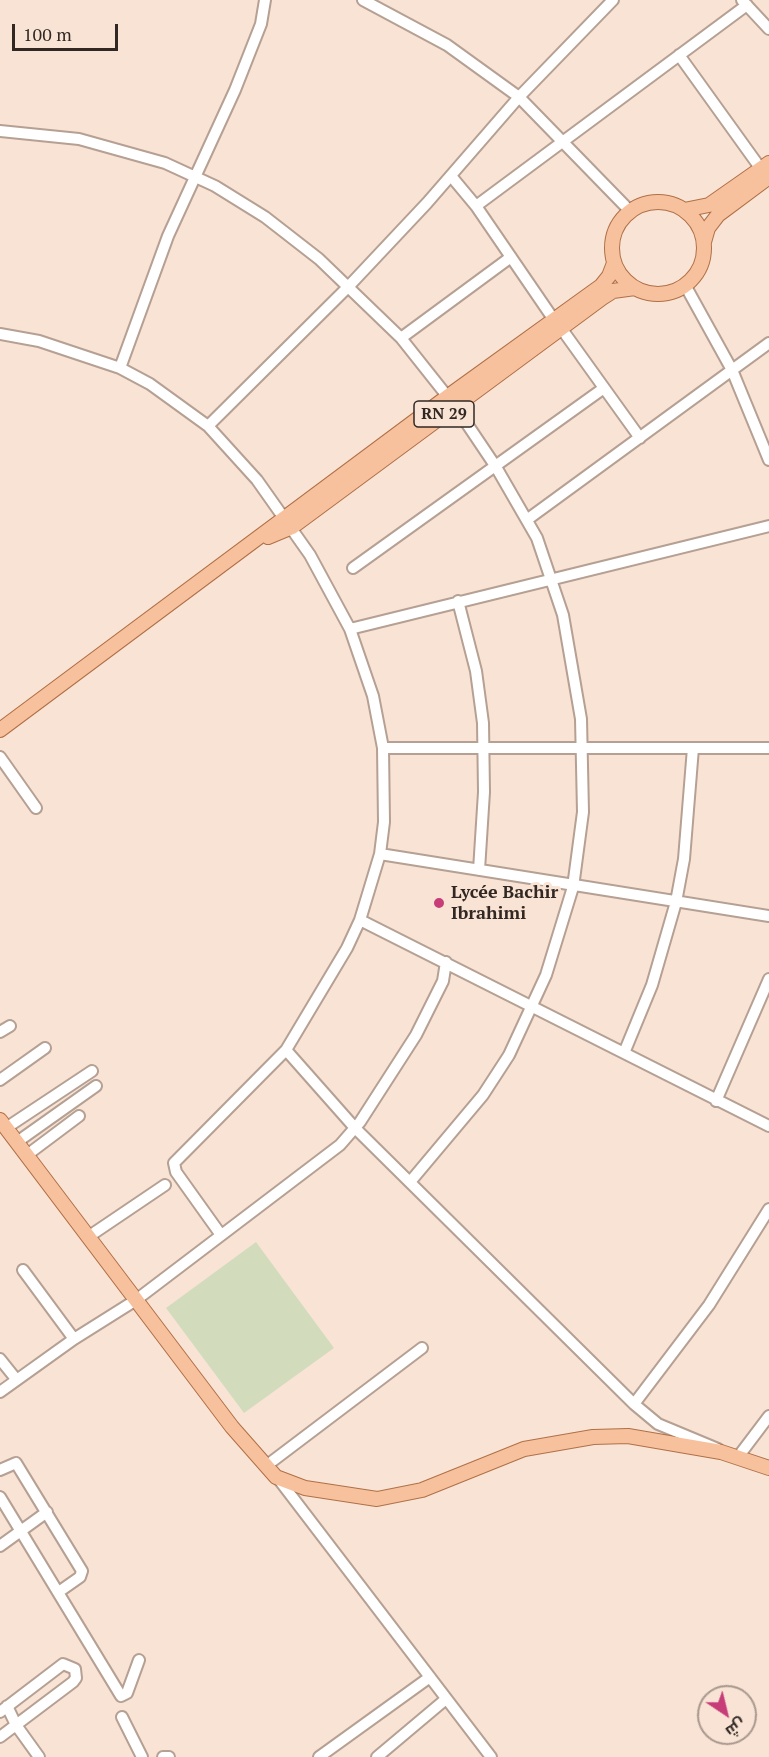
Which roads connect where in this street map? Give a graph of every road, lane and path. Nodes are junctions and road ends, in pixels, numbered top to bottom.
1 (266, 0) edge
2 (363, 0) edge
3 (613, 0) edge
4 (744, 3) edge
5 (769, 29) edge
6 (679, 55) junction
7 (519, 97) junction
8 (0, 131) edge
9 (563, 140) junction
10 (767, 174) edge
11 (451, 176) junction
12 (197, 177) junction
13 (476, 206) junction
14 (684, 210) junction
15 (630, 211) junction
16 (704, 244) junction
17 (511, 257) junction
18 (614, 263) junction
19 (685, 285) junction
20 (348, 286) junction
21 (635, 288) junction
22 (558, 324) junction
23 (0, 334) edge
24 (401, 338) junction
25 (769, 343) edge
26 (120, 368) junction
27 (732, 370) junction
28 (604, 388) junction
29 (451, 402) junction
30 (208, 426) junction
31 (640, 438) junction
32 (769, 460) edge
33 (496, 467) junction
34 (528, 519) junction
35 (288, 522) junction
36 (769, 526) edge
37 (353, 568) dead end
38 (552, 577) junction
39 (458, 601) junction
40 (350, 629) junction
41 (2, 725) edge
42 (383, 748) junction
43 (484, 748) junction
44 (584, 748) junction
45 (693, 748) junction
46 (769, 748) edge
47 (0, 758) edge
48 (36, 808) dead end
49 (380, 854) junction
50 (479, 870) junction
51 (573, 887) junction
52 (676, 902) junction
53 (769, 916) edge
54 (360, 920) junction
55 (446, 962) junction
56 (769, 979) edge
57 (533, 1008) junction
58 (10, 1026) dead end
59 (0, 1032) edge
60 (45, 1048) dead end
61 (285, 1050) junction
62 (624, 1053) junction
63 (92, 1071) dead end
64 (0, 1080) edge
65 (96, 1086) dead end
66 (716, 1101) junction
67 (80, 1116) dead end
68 (3, 1124) edge
69 (769, 1126) edge
70 (355, 1128) junction
71 (17, 1142) junction
72 (27, 1155) junction
73 (410, 1182) junction
74 (165, 1185) dead end
75 (769, 1209) edge
76 (221, 1235) junction
77 (88, 1237) junction
78 (22, 1270) dead end
79 (136, 1300) junction
80 (74, 1339) junction
81 (422, 1348) dead end
82 (0, 1359) edge
83 (16, 1379) junction
84 (0, 1392) edge
85 (634, 1404) junction
86 (769, 1416) edge
87 (722, 1452) junction
88 (738, 1457) junction
89 (266, 1466) junction
90 (769, 1468) edge
91 (0, 1470) edge
92 (276, 1477) junction
93 (0, 1497) edge
94 (47, 1512) junction
95 (20, 1531) junction
96 (0, 1546) edge
97 (60, 1592) junction
98 (139, 1660) dead end
99 (430, 1677) junction
100 (447, 1699) junction
101 (4, 1709) edge
102 (122, 1717) dead end
103 (16, 1725) junction
104 (0, 1737) edge
105 (39, 1757) edge
106 (142, 1757) edge
107 (164, 1757) edge
108 (170, 1757) edge
109 (319, 1757) edge
110 (376, 1757) edge
111 (491, 1757) edge

1 - 12 street
2 - 7 street
3 - 7 street
4 - 5 street
4 - 6 street
6 - 9 street
6 - 10 street
7 - 9 street
7 - 11 street
8 - 12 street
9 - 13 street
9 - 15 street
10 - 14 main road
10 - 16 main road
11 - 13 street
11 - 20 street
12 - 20 street
12 - 26 street
13 - 17 street
14 - 15 main road
14 - 16 main road
15 - 18 main road
16 - 19 main road
17 - 22 street
17 - 24 street
18 - 21 main road
18 - 22 main road, RN 29
19 - 21 main road
19 - 27 street
20 - 24 street
20 - 30 street
21 - 22 main road, RN 29
22 - 28 street
22 - 29 main road, RN 29
23 - 26 street
24 - 29 street
25 - 27 street
26 - 30 street
27 - 31 street
27 - 32 street
28 - 31 street
28 - 33 street
29 - 33 street
29 - 35 main road, RN 29
30 - 35 street
31 - 34 street
33 - 34 street
33 - 37 street
34 - 38 street
35 - 40 street
35 - 41 main road, RN 29
36 - 38 street
38 - 39 street
38 - 44 street
39 - 40 street
39 - 43 street
40 - 42 street
42 - 43 street
42 - 49 street
43 - 44 street
43 - 50 street
44 - 45 street
44 - 51 street
45 - 46 street
45 - 52 street
47 - 48 street
49 - 50 street
49 - 54 street
50 - 51 street
51 - 52 street
51 - 57 street
52 - 53 street
52 - 62 street
54 - 55 street
54 - 61 street
55 - 57 street
55 - 70 street
56 - 66 street
57 - 62 street
57 - 73 street
58 - 59 street
60 - 64 street
61 - 70 street
61 - 76 street
62 - 66 street
63 - 68 street
65 - 71 street
66 - 69 street
67 - 72 street
68 - 71 main road
70 - 73 street
70 - 76 street
71 - 72 main road
72 - 77 main road
73 - 85 street
74 - 77 street
75 - 85 street
76 - 79 street
77 - 79 main road
78 - 80 street
79 - 80 street
79 - 89 main road
80 - 83 street
81 - 89 street
82 - 83 street
83 - 84 street
85 - 87 street
86 - 88 street
87 - 88 main road
87 - 92 main road
88 - 90 main road
89 - 92 main road
91 - 94 street
92 - 99 street
93 - 95 street
94 - 95 street
94 - 97 street
95 - 96 street
95 - 97 street
97 - 98 street
99 - 100 street
99 - 109 street
100 - 110 street
100 - 111 street
101 - 103 street
101 - 103 street
102 - 106 street
103 - 104 street
103 - 105 street
107 - 108 street

